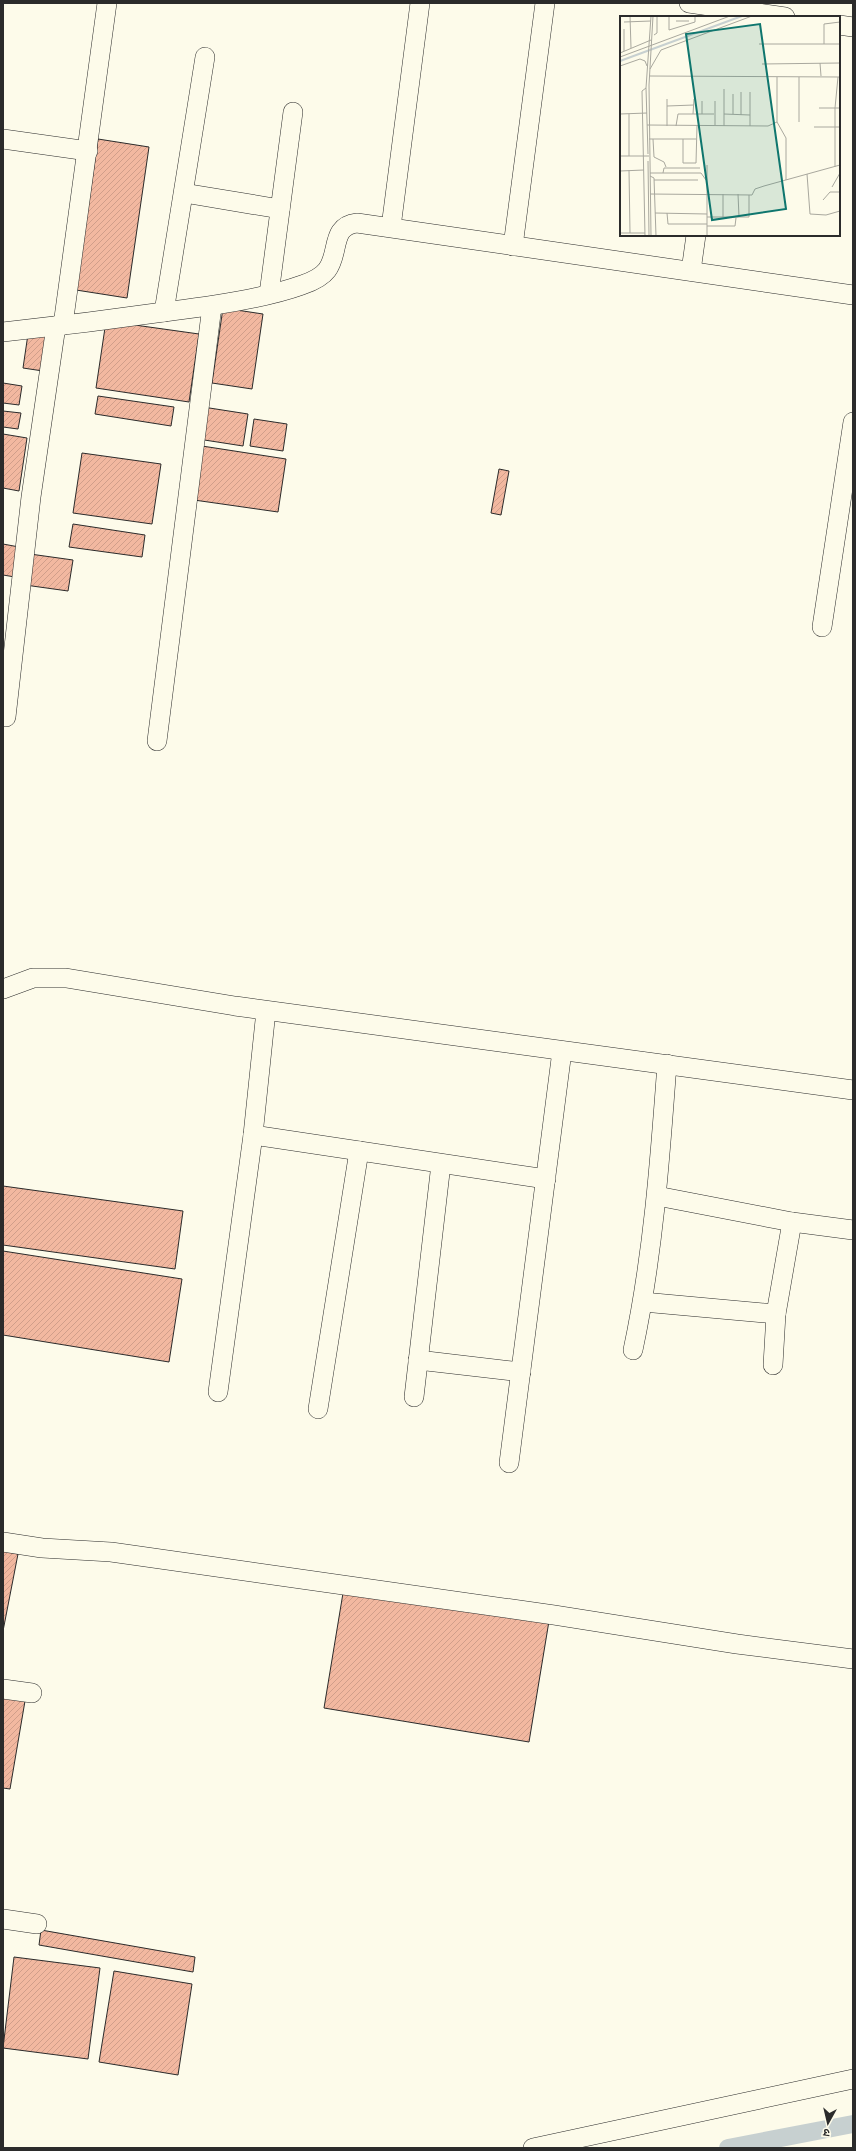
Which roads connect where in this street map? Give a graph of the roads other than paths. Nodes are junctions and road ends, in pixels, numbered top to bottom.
1 (107, 3) edge
2 (420, 3) edge
3 (545, 3) edge
4 (689, 3) edge
5 (728, 13) edge
6 (771, 16) edge
7 (840, 25) edge
8 (853, 27) edge
9 (205, 57) dead end
10 (293, 112) dead end
11 (3, 139) edge
12 (88, 151) junction
13 (184, 193) junction
14 (280, 209) junction
15 (391, 227) junction
16 (696, 236) edge
17 (513, 246) junction
18 (691, 271) junction
19 (269, 294) junction
20 (853, 295) edge
21 (212, 306) junction
22 (164, 312) junction
23 (59, 326) junction
24 (3, 332) edge
25 (853, 422) edge
26 (851, 457) edge
27 (822, 627) dead end
28 (6, 717) dead end
29 (157, 741) dead end
30 (3, 989) edge
31 (266, 1011) junction
32 (562, 1051) junction
33 (667, 1064) junction
34 (853, 1090) edge
35 (253, 1135) junction
36 (359, 1151) junction
37 (441, 1164) junction
38 (546, 1179) junction
39 (657, 1196) junction
40 (792, 1222) junction
41 (853, 1230) edge
42 (643, 1302) junction
43 (776, 1314) junction
44 (633, 1350) dead end
45 (418, 1360) junction
46 (774, 1366) dead end
47 (521, 1372) junction
48 (218, 1392) dead end
49 (414, 1397) dead end
50 (318, 1409) dead end
51 (509, 1463) dead end
52 (3, 1542) edge
53 (853, 1659) edge
54 (3, 1689) edge
55 (32, 1693) dead end
56 (3, 1919) edge
57 (36, 1924) dead end
58 (853, 2079) edge
59 (534, 2148) edge

1 - 12 street
2 - 15 street
3 - 17 street
4 - 5 street
5 - 6 street
7 - 8 street
9 - 13 street
10 - 14 street
11 - 12 street
12 - 23 street
13 - 14 street
13 - 22 street
14 - 19 street
15 - 17 street
15 - 19 street
16 - 18 street
17 - 18 street
18 - 20 street
19 - 21 street
21 - 22 street
21 - 29 street
22 - 23 street
23 - 24 street
23 - 28 street
25 - 26 street
26 - 27 street
30 - 31 street
31 - 32 street
31 - 35 street
32 - 33 street
32 - 38 street
33 - 34 street
33 - 39 street
35 - 36 street
35 - 48 street
36 - 37 street
36 - 50 street
37 - 38 street
37 - 45 street
38 - 47 street
39 - 40 street
39 - 42 street
40 - 41 street
40 - 43 street
42 - 43 street
42 - 44 street
43 - 46 street
45 - 47 street
45 - 49 street
47 - 51 street
52 - 53 street
54 - 55 street
56 - 57 street
58 - 59 street

